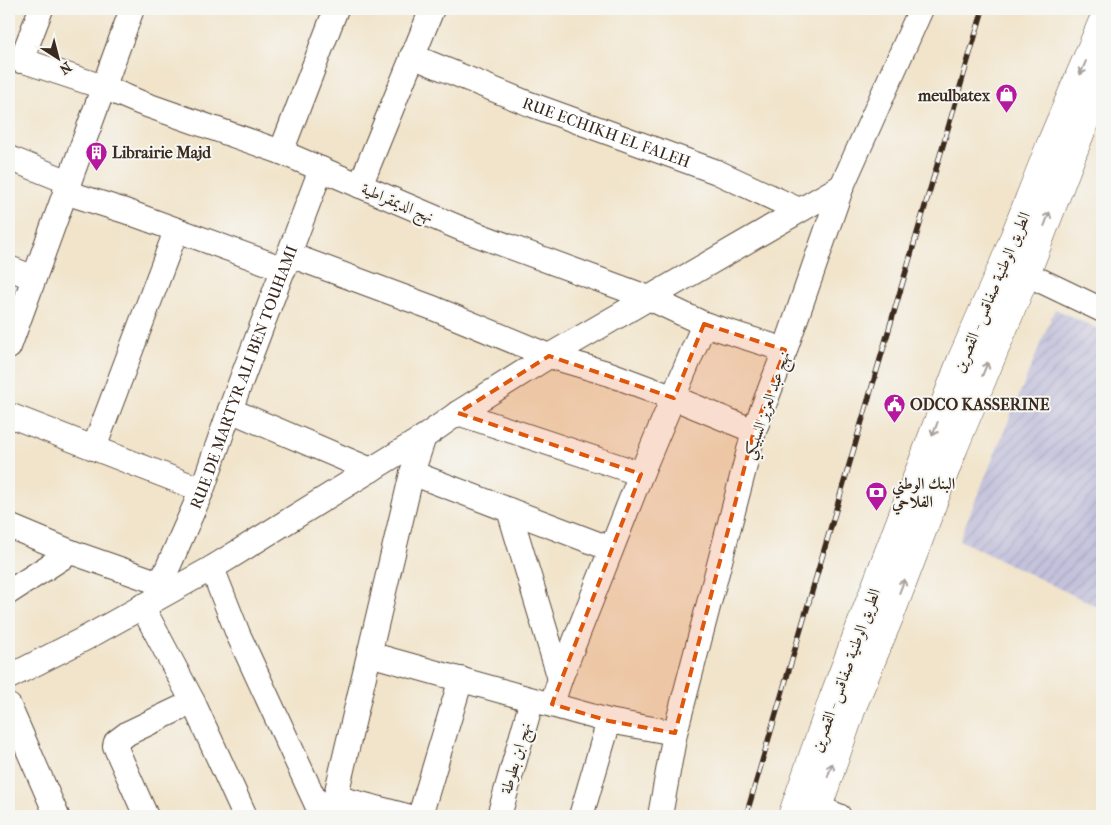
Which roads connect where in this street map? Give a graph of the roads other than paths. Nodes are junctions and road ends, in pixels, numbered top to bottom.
1 (42, 9) edge
2 (132, 9) edge
3 (336, 9) edge
4 (432, 9) edge
5 (921, 9) edge
6 (1102, 23) edge
7 (412, 56) junction
8 (15, 59) edge
9 (1102, 77) edge
10 (103, 87) junction
11 (281, 152) junction
12 (9, 158) edge
13 (321, 169) junction
14 (360, 186) junction
15 (842, 186) junction
16 (67, 187) junction
17 (799, 210) junction
18 (176, 231) junction
19 (287, 262) junction
20 (9, 268) edge
21 (1015, 269) junction
22 (34, 278) junction
23 (649, 298) junction
24 (1102, 310) edge
25 (704, 324) junction
26 (9, 347) edge
27 (785, 350) junction
28 (550, 356) junction
29 (674, 398) junction
30 (230, 410) junction
31 (458, 413) junction
32 (9, 415) edge
33 (754, 431) junction
34 (424, 437) junction
35 (94, 448) junction
36 (371, 470) junction
37 (412, 473) junction
38 (641, 474) junction
39 (202, 490) junction
40 (509, 510) junction
41 (9, 526) edge
42 (611, 549) junction
43 (70, 552) junction
44 (212, 568) junction
45 (168, 585) junction
46 (9, 592) edge
47 (142, 606) junction
48 (369, 654) junction
49 (9, 677) edge
50 (560, 679) junction
51 (461, 680) junction
52 (193, 702) junction
53 (542, 702) junction
54 (9, 706) edge
55 (610, 721) junction
56 (675, 734) junction
57 (333, 807) edge
58 (813, 811) edge
59 (57, 816) edge
60 (146, 816) edge
61 (245, 816) edge
62 (322, 816) edge
63 (407, 816) edge
64 (420, 816) edge
65 (499, 816) edge
66 (581, 816) edge
67 (660, 816) edge

1 - 8 street
2 - 10 street
3 - 11 street
4 - 7 street
5 - 15 street, نهج عبد العزيز السبيكي
6 -> 21 main road, الطريق الوطنية صفاقس - القصرين
7 - 14 street
7 - 17 street, RUE ECHIKH EL FALEH
8 - 10 street, نهج الديمقراطية
21 -> 9 main road, الطريق الوطنية صفاقس - القصرين
10 - 11 street, نهج الديمقراطية
10 - 16 street
11 - 13 street, نهج الديمقراطية
12 - 16 street
13 - 14 street, نهج الديمقراطية
13 - 19 street, RUE DE MARTYR ALI BEN TOUHAMI
14 - 23 street, نهج الديمقراطية
15 - 17 street
15 - 27 street, نهج عبد العزيز السبيكي
16 - 18 street
16 - 22 street
17 - 23 street
18 - 19 street
18 - 35 street
19 - 28 street
19 - 30 street, RUE DE MARTYR ALI BEN TOUHAMI
20 - 22 street
21 - 24 street
21 - 58 main road, الطريق الوطنية صفاقس - القصرين
22 - 26 street
23 - 25 street, نهج الديمقراطية
23 - 28 street
25 - 27 street, نهج الديمقراطية
25 - 29 street, نهج ابن بطوطة
27 - 33 street, نهج عبد العزيز السبيكي
28 - 29 street
28 - 31 street
29 - 33 street
29 - 38 street, نهج ابن بطوطة
30 - 36 street
30 - 39 street, RUE DE MARTYR ALI BEN TOUHAMI
31 - 34 street
31 - 38 street
32 - 35 street
33 - 56 street, نهج عبد العزيز السبيكي
34 - 36 street
34 - 37 street
35 - 39 street
36 - 44 street
37 - 40 street
37 - 48 street
38 - 42 street, نهج ابن بطوطة
39 - 45 street, RUE DE MARTYR ALI BEN TOUHAMI
40 - 42 street
40 - 50 street
41 - 43 street
42 - 50 street, نهج ابن بطوطة
43 - 45 street
43 - 46 street
44 - 45 street
44 - 62 street
45 - 47 street
47 - 49 street
47 - 52 street
48 - 51 street
48 - 57 street
50 - 53 street, نهج ابن بطوطة
51 - 53 street
51 - 64 street
52 - 60 street
52 - 61 street
53 - 55 street
53 - 65 street, نهج ابن بطوطة
54 - 59 street
55 - 56 street
55 - 66 street
56 - 67 street, نهج عبد العزيز السبيكي
57 - 63 street

